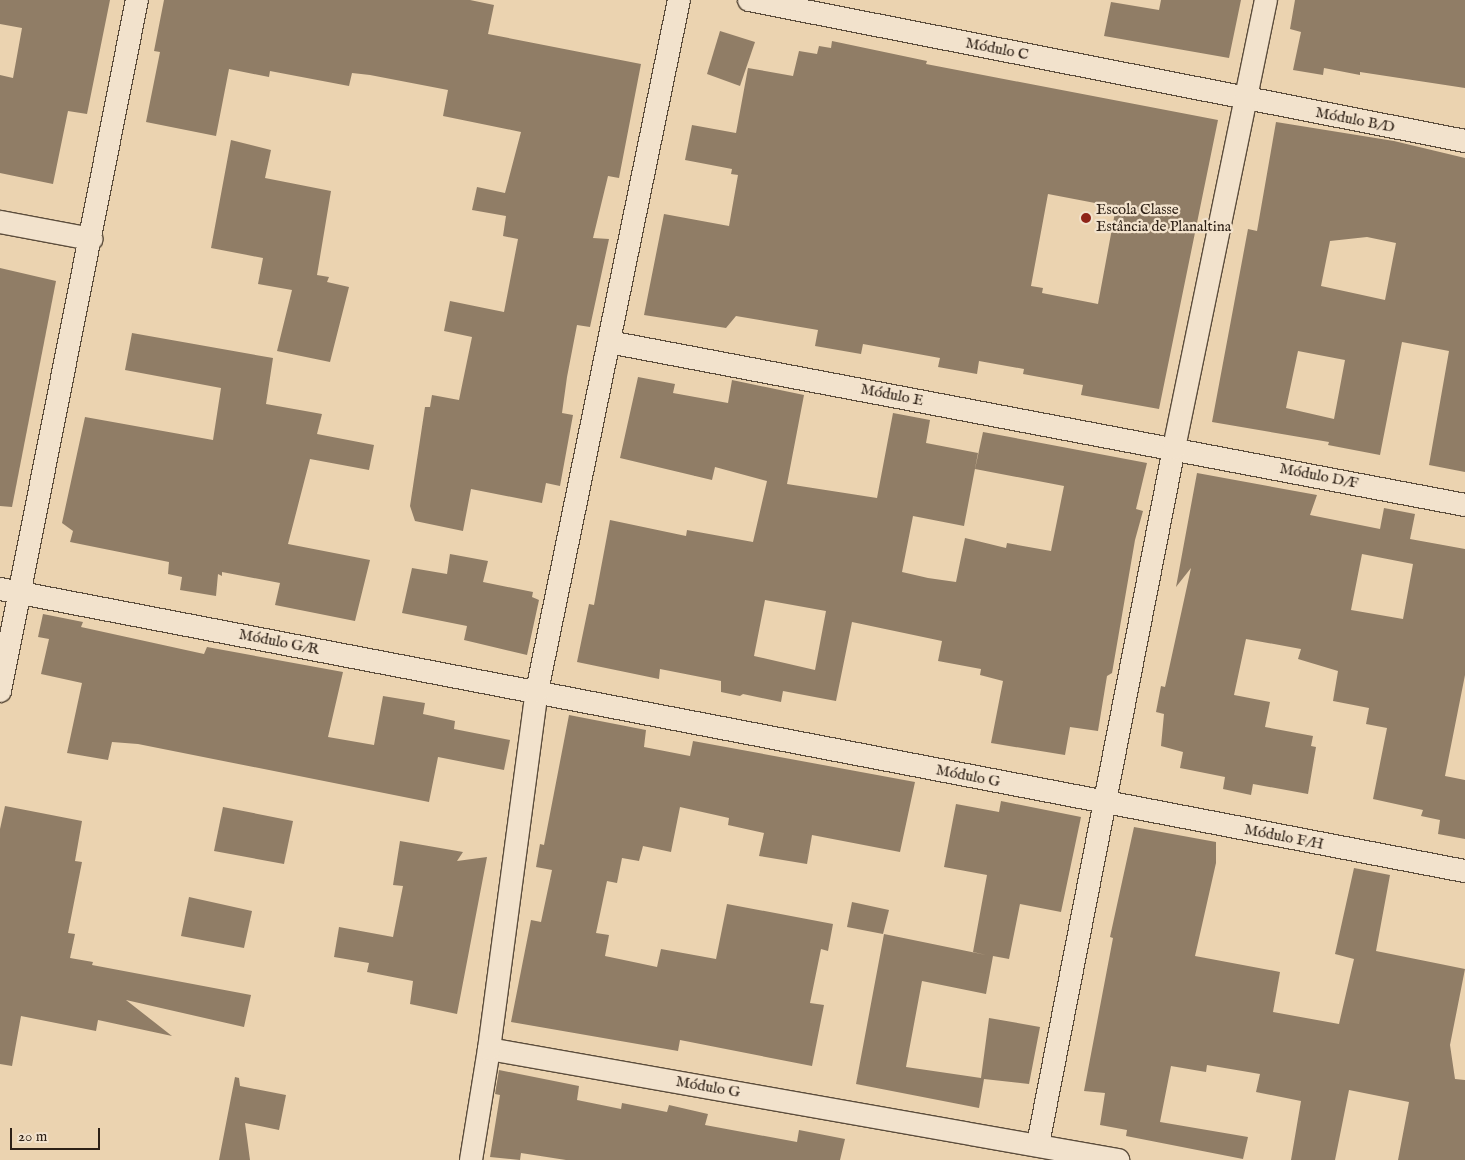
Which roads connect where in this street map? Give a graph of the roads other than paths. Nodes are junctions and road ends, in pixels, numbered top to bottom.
1 (137, 0) edge
2 (679, 0) edge
3 (749, 0) edge
4 (1266, 0) edge
5 (1245, 99) junction
6 (1465, 141) edge
7 (0, 222) edge
8 (91, 239) junction
9 (609, 342) junction
10 (1174, 448) junction
11 (1465, 504) edge
12 (10, 591) edge
13 (0, 691) edge
14 (538, 691) junction
15 (1104, 803) junction
16 (1465, 871) edge
17 (489, 1049) junction
18 (1038, 1144) junction
19 (471, 1160) edge
20 (1118, 1160) edge

1 - 8 street
2 - 9 street
3 - 5 street, Módulo C
4 - 5 street
5 - 6 street, Módulo B/D
5 - 10 street
7 - 8 street
8 - 12 street
9 - 10 street, Módulo E
9 - 14 street
10 - 11 street, Módulo D/F
10 - 15 street
12 - 13 street
12 - 14 street, Módulo G/R
14 - 15 street, Módulo G
14 - 17 street
15 - 16 street, Módulo F/H
15 - 18 street
17 - 18 street, Módulo G
17 - 19 street
18 - 20 street, Módulo G

